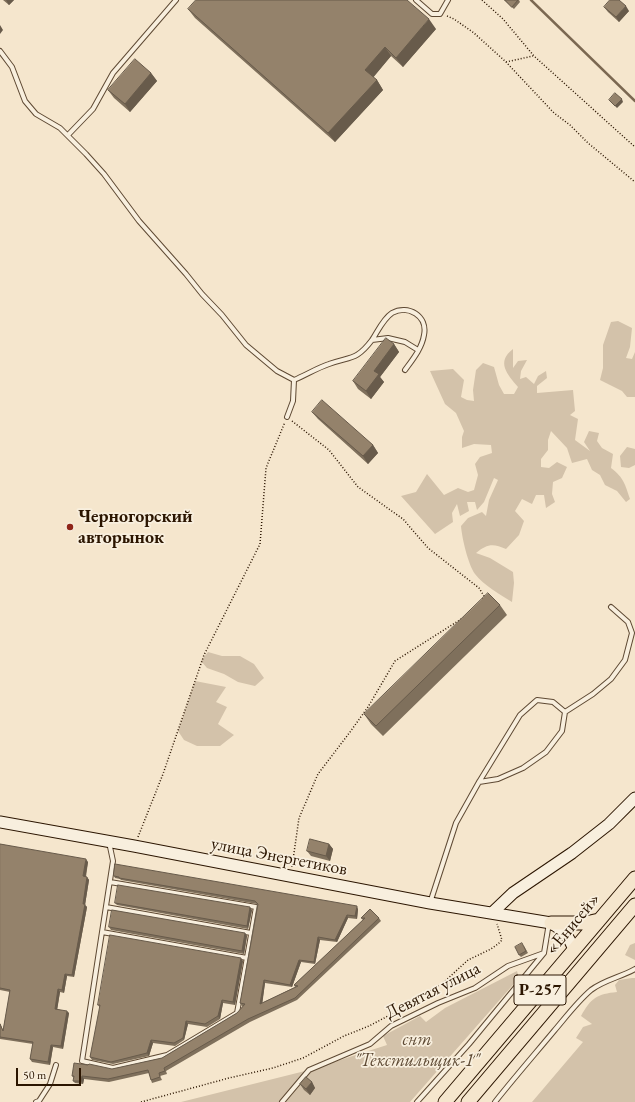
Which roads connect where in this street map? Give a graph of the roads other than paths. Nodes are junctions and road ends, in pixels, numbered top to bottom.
1 (176, 0) edge
2 (416, 0) edge
3 (448, 0) edge
4 (0, 51) edge
5 (68, 135) junction
6 (372, 340) junction
7 (418, 350) junction
8 (405, 370) dead end
9 (294, 380) junction
10 (287, 417) road end
11 (611, 607) dead end
12 (565, 712) junction
13 (479, 782) junction
14 (635, 798) edge
15 (0, 822) edge
16 (108, 841) junction
17 (635, 878) edge
18 (110, 882) junction
19 (430, 903) junction
20 (635, 905) edge
21 (106, 907) junction
22 (492, 913) junction
23 (599, 920) junction
24 (550, 923) junction
25 (102, 932) junction
26 (251, 933) junction
27 (574, 950) junction
28 (544, 952) junction
29 (247, 958) junction
30 (635, 969) edge
31 (56, 1065) dead end
32 (36, 1102) edge
33 (282, 1102) edge
34 (417, 1102) edge
35 (445, 1102) edge
36 (468, 1102) edge
37 (495, 1102) edge

1 - 5 lane
2 - 3 lane
4 - 5 lane
5 - 9 lane
6 - 7 lane
6 - 7 lane
6 - 9 lane
7 - 8 lane
9 - 10 lane
11 - 12 lane
12 - 13 lane
12 - 13 lane
13 - 19 lane
14 - 22 main road
15 - 16 main road, улица Энергетиков
16 - 18 lane
16 - 19 main road, улица Энергетиков
17 - 23 highway, «Енисей» / Р-257
18 - 21 lane
18 - 26 lane
19 - 22 main road, улица Энергетиков
20 - 36 highway, «Енисей» / Р-257
21 - 25 lane
21 - 26 lane
22 - 24 main road, улица Энергетиков
23 - 24 highway
23 - 27 highway, «Енисей» / Р-257
24 - 27 main road
24 - 28 lane
25 - 29 lane
25 - 29 lane
26 - 29 lane
27 - 35 highway, «Енисей» / Р-257
28 - 33 lane, Девятая улица
28 - 34 lane
30 - 37 lane
31 - 32 lane

